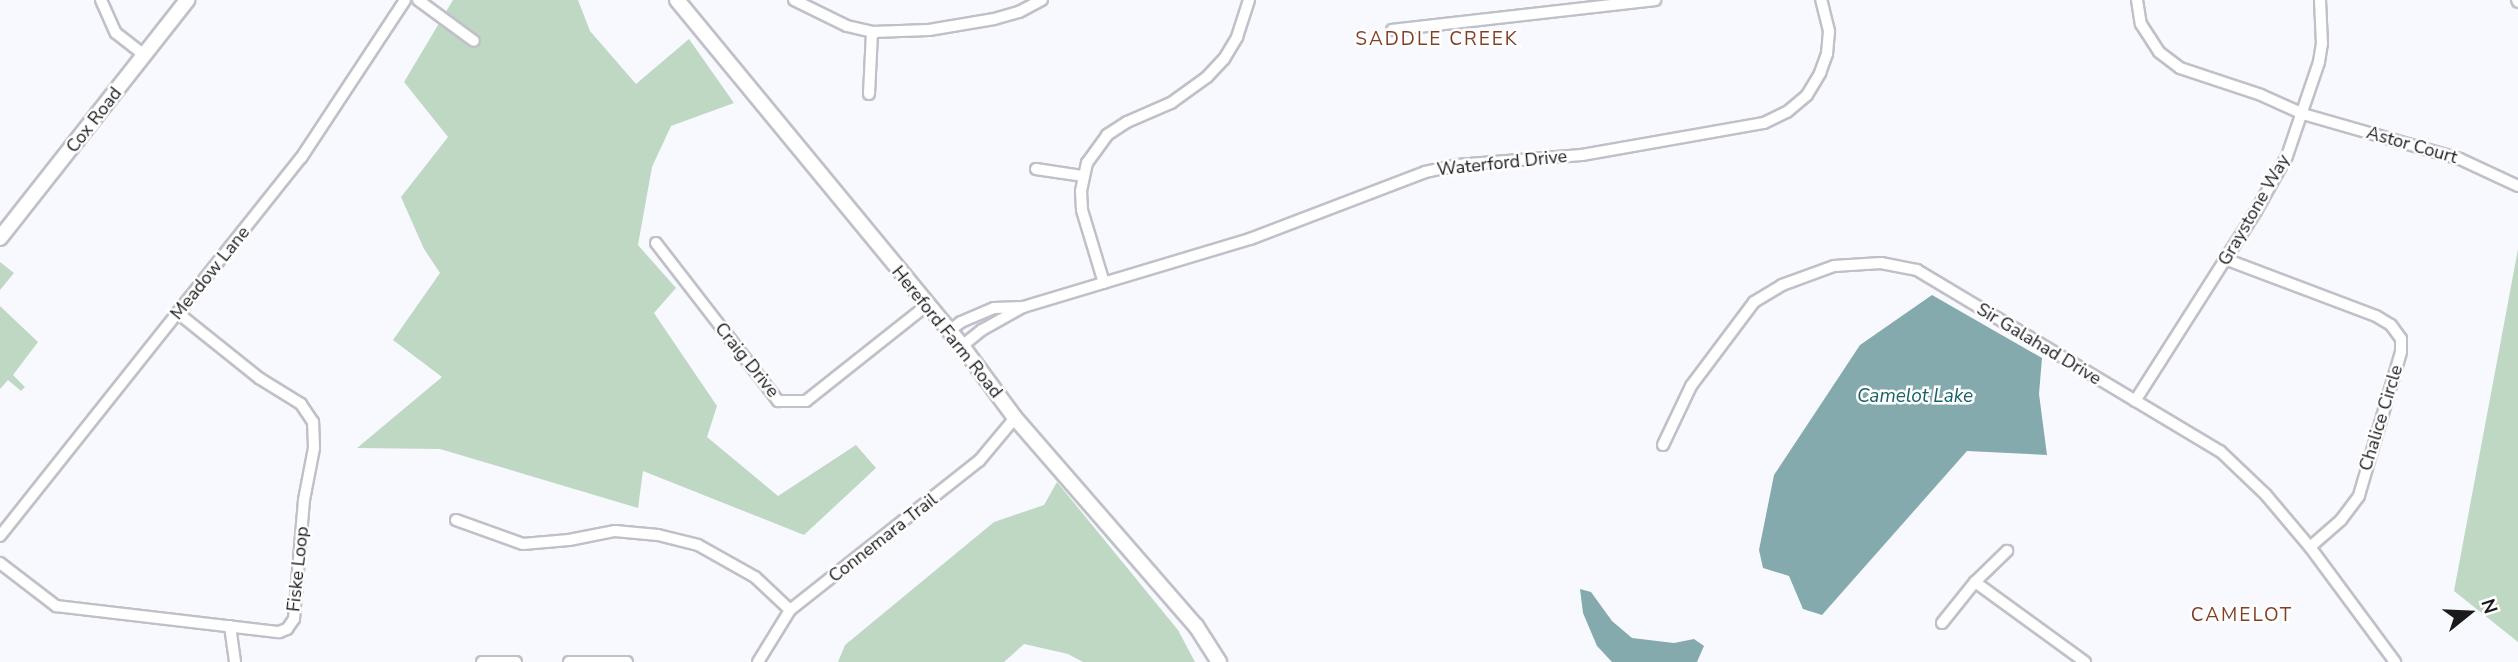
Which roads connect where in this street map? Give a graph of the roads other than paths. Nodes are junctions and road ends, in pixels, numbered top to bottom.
1 (101, 0) edge
2 (187, 0) edge
3 (405, 0) edge
4 (418, 0) edge
5 (677, 0) edge
6 (794, 0) edge
7 (1042, 0) edge
8 (1249, 0) edge
9 (1655, 0) edge
10 (1821, 0) edge
11 (2137, 0) edge
12 (2320, 0) edge
13 (1567, 4) edge
14 (1392, 30) dead end
15 (872, 32) junction
16 (474, 41) dead end
17 (145, 56) junction
18 (869, 93) dead end
19 (2303, 114) junction
20 (1036, 169) dead end
21 (1083, 176) junction
22 (2518, 186) edge
23 (0, 238) edge
24 (656, 243) dead end
25 (2225, 260) junction
26 (1104, 283) junction
27 (927, 305) junction
28 (1023, 307) junction
29 (994, 308) junction
30 (178, 313) junction
31 (999, 321) junction
32 (949, 331) junction
33 (962, 346) junction
34 (2136, 401) junction
35 (1014, 418) junction
36 (1664, 445) dead end
37 (456, 520) dead end
38 (0, 536) edge
39 (2310, 547) junction
40 (2007, 551) dead end
41 (0, 563) edge
42 (1975, 582) junction
43 (790, 610) junction
44 (1942, 623) dead end
45 (230, 626) junction
46 (235, 662) edge
47 (482, 662) edge
48 (516, 662) edge
49 (569, 662) edge
50 (627, 662) edge
51 (758, 662) edge
52 (1219, 662) edge
53 (2085, 662) edge
54 (2395, 662) edge

1 - 17 street
2 - 17 street, Cox Road
3 - 30 street, Meadow Lane
4 - 16 street
5 - 27 street, Hereford Farm Road
6 - 15 street
7 - 15 street
8 - 21 street
9 - 13 street
10 - 26 street, Waterford Drive
11 - 19 street, Astor Court
12 - 19 street, Graystone Way
13 - 14 street
15 - 18 street
17 - 23 street, Cox Road
19 - 22 street, Astor Court
19 - 25 street, Graystone Way
20 - 21 street
21 - 26 street
24 - 27 street, Craig Drive
25 - 34 street, Graystone Way
25 - 39 street, Chalice Circle
26 - 28 street, Waterford Drive
27 - 32 street, Hereford Farm Road
28 - 29 street, Waterford Drive
28 - 31 street, Waterford Drive
29 - 31 street
29 - 32 street, Waterford Drive
30 - 38 street, Meadow Lane
30 - 45 street, Fiske Loop
31 - 33 street, Waterford Drive
32 - 33 street, Hereford Farm Road
33 - 35 street, Hereford Farm Road
34 - 36 street, Sir Galahad Drive
34 - 39 street, Sir Galahad Drive
35 - 43 street, Connemara Trail
35 - 52 street, Hereford Farm Road
37 - 43 street
39 - 54 street, Sir Galahad Drive
40 - 42 street
41 - 45 street, Fiske Loop
42 - 44 street
42 - 53 street
43 - 51 street, Connemara Trail
45 - 46 street
47 - 48 street
49 - 50 street

